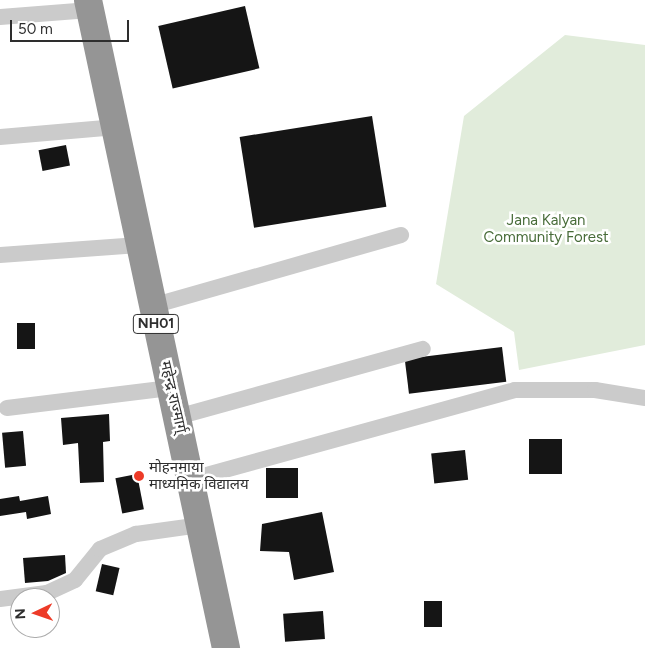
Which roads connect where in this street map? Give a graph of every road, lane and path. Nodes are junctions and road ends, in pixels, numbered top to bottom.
1 (89, 5) edge
2 (0, 17) edge
3 (116, 127) junction
4 (0, 136) edge
5 (401, 235) dead end
6 (139, 245) junction
7 (0, 255) edge
8 (152, 306) junction
9 (423, 349) dead end
10 (170, 388) junction
11 (645, 398) edge
12 (7, 408) dead end
13 (177, 417) junction
14 (192, 479) junction
15 (201, 525) junction
16 (0, 599) edge
17 (226, 648) edge

1 - 2 street
1 - 3 highway, महेन्द्र राज्मार्ग् / NH01
3 - 4 street
3 - 6 highway, महेन्द्र राज्मार्ग् / NH01
5 - 8 street
6 - 7 street
6 - 8 highway, महेन्द्र राज्मार्ग् / NH01
8 - 10 highway, महेन्द्र राज्मार्ग् / NH01
9 - 13 street
10 - 12 street
10 - 13 highway, महेन्द्र राज्मार्ग् / NH01
11 - 14 street
13 - 14 highway, महेन्द्र राज्मार्ग् / NH01
14 - 15 highway, महेन्द्र राज्मार्ग् / NH01
15 - 16 street
15 - 17 highway, महेन्द्र राज्मार्ग् / NH01

